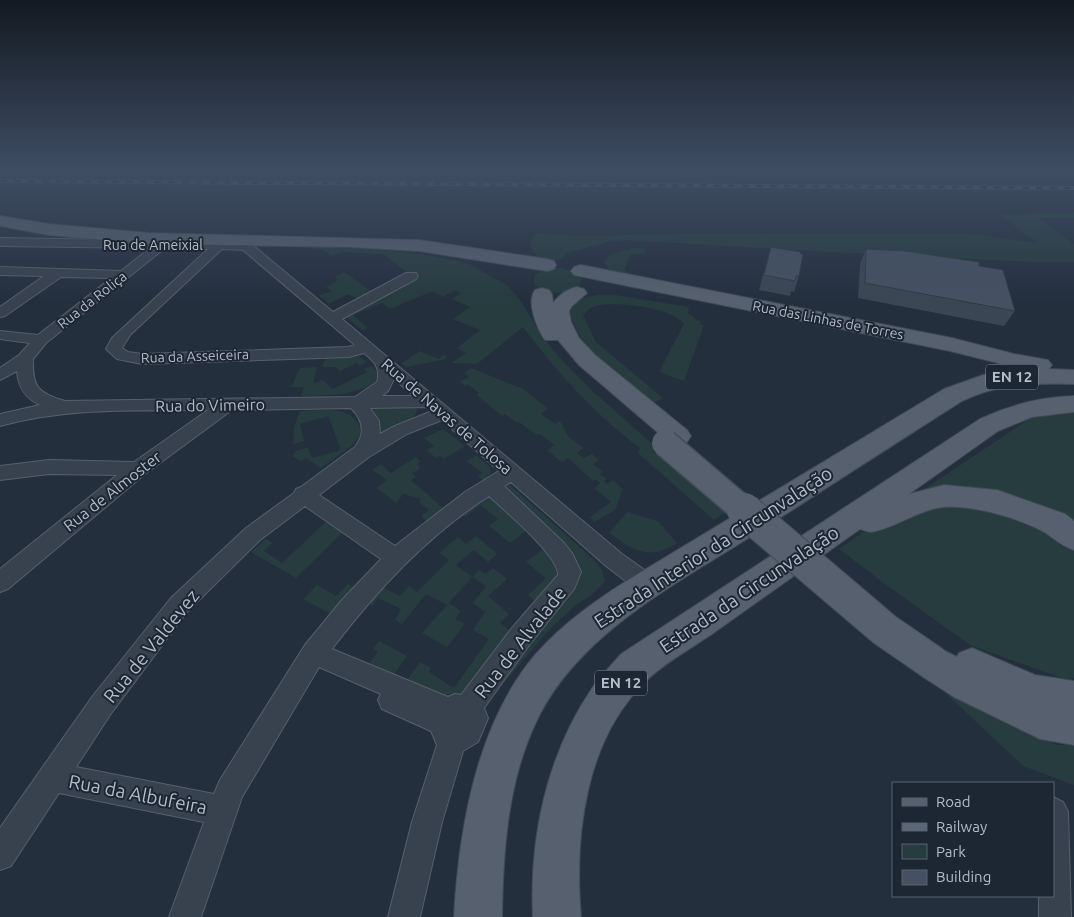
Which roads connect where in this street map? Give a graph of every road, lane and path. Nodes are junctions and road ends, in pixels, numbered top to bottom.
1 (0, 221) edge
2 (0, 242) edge
3 (98, 244) junction
4 (363, 244) junction
5 (162, 245) junction
6 (220, 245) junction
7 (246, 246) joint
8 (547, 265) junction
9 (0, 271) edge
10 (63, 272) junction
11 (125, 275) junction
12 (411, 276) dead end
13 (582, 283) junction
14 (531, 285) junction
15 (0, 313) edge
16 (332, 318) junction
17 (0, 335) edge
18 (41, 340) junction
19 (367, 347) junction
20 (25, 358) junction
21 (383, 361) junction
22 (1074, 370) edge
23 (0, 374) edge
24 (1074, 378) edge
25 (953, 395) junction
26 (356, 403) junction
27 (1074, 404) edge
28 (227, 405) junction
29 (65, 407) junction
30 (438, 407) junction
31 (0, 420) edge
32 (672, 439) junction
33 (362, 452) junction
34 (138, 469) junction
35 (512, 472) junction
36 (0, 473) edge
37 (490, 485) junction
38 (303, 494) junction
39 (1074, 537) edge
40 (824, 538) junction
41 (396, 558) junction
42 (0, 582) edge
43 (648, 584) junction
44 (938, 656) junction
45 (311, 658) junction
46 (1074, 700) edge
47 (453, 720) junction
48 (1074, 725) edge
49 (53, 777) junction
50 (223, 811) junction
51 (1054, 847) edge
52 (0, 855) edge
53 (185, 917) edge
54 (404, 917) edge
55 (478, 917) edge
56 (557, 917) edge
57 (1056, 917) edge

1 - 4 main road
2 - 3 street, Rua de Ameixial
3 - 5 street, Rua de Ameixial
3 - 10 street
4 - 8 main road
4 - 14 main road
5 - 6 street, Rua de Ameixial
5 - 11 street, Rua da Roliça
6 - 7 street, Rua de Ameixial
6 - 19 street, Rua da Asseiceira
7 - 16 street, Rua de Navas de Tolosa
8 - 13 main road
8 - 14 main road
9 - 10 street
10 - 11 street
10 - 15 street
11 - 18 street, Rua da Roliça
12 - 16 street
13 - 14 main road
13 - 22 main road, Rua das Linhas de Torres
13 - 25 main road, Rua das Linhas de Torres
13 - 32 main road
14 - 32 main road
16 - 19 street, Rua de Navas de Tolosa
17 - 18 street
18 - 20 street, Rua da Roliça
19 - 21 street, Rua de Navas de Tolosa
20 - 23 street, Rua da Roliça
20 - 29 street
21 - 26 street
21 - 30 street, Rua de Navas de Tolosa
24 - 25 main road, Estrada Interior da Circunvalação / EN 12
25 - 43 main road, Estrada Interior da Circunvalação / EN 12
26 - 28 street, Rua do Vimeiro
26 - 30 street, Rua do Vimeiro
26 - 33 street
27 - 40 main road, Estrada da Circunvalação / EN 12
28 - 29 street, Rua do Vimeiro
28 - 34 street, Rua de Almoster
29 - 31 street
30 - 33 street, Rua de Valdevez
30 - 35 street, Rua de Navas de Tolosa
32 - 44 main road, bridge
33 - 38 street, Rua de Valdevez
34 - 36 street
34 - 42 street, Rua de Almoster
35 - 37 street
35 - 43 street, Rua de Navas de Tolosa
37 - 41 street
37 - 47 street, Rua de Alvalade
38 - 41 street
38 - 49 street, Rua de Valdevez
39 - 40 main road
40 - 56 main road, Estrada da Circunvalação / EN 12
41 - 45 street
43 - 55 main road, Estrada Interior da Circunvalação / EN 12
44 - 46 main road
44 - 48 main road
45 - 47 street
45 - 50 street
47 - 54 street, Rua de Alvalade
49 - 50 street, Rua da Albufeira
49 - 52 street, Rua de Valdevez
50 - 53 street
51 - 57 street

